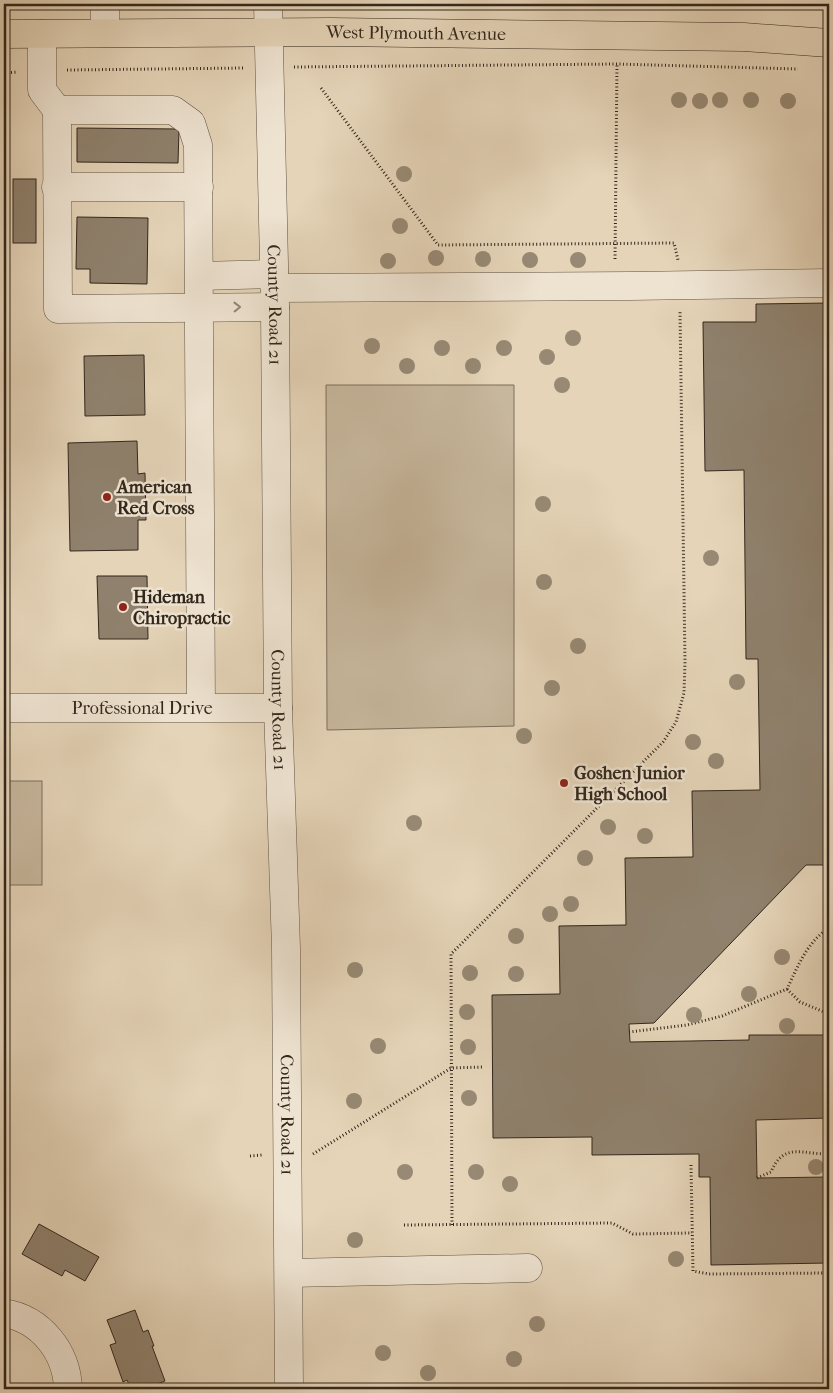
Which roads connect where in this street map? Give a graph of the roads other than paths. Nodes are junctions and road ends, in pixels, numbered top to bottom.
1 (105, 4) edge
2 (268, 4) edge
3 (269, 32) junction
4 (105, 33) junction
5 (4, 34) edge
6 (42, 34) junction
7 (829, 43) edge
8 (57, 110) junction
9 (56, 187) junction
10 (199, 187) junction
11 (200, 276) junction
12 (829, 283) edge
13 (275, 289) junction
14 (200, 308) junction
15 (201, 707) junction
16 (4, 708) edge
17 (278, 708) junction
18 (528, 1268) dead end
19 (289, 1273) junction
20 (4, 1313) edge
21 (68, 1389) edge
22 (289, 1389) edge

1 - 4 street
2 - 3 street, County Road 21
3 - 4 main road, West Plymouth Avenue
3 - 7 main road, West Plymouth Avenue
3 - 13 street, County Road 21
4 - 6 main road, West Plymouth Avenue
5 - 6 main road, West Plymouth Avenue
6 - 8 street
8 - 9 street
8 - 10 street
9 - 10 street
9 - 14 street
10 - 11 street
11 - 13 street
11 - 14 street
12 - 13 street
14 -> 13 street
13 - 17 street, County Road 21
14 - 15 street
15 - 16 street, Professional Drive
15 - 17 street, Professional Drive
17 - 19 street, County Road 21
18 - 19 street
19 - 22 street, County Road 21
20 - 21 street

